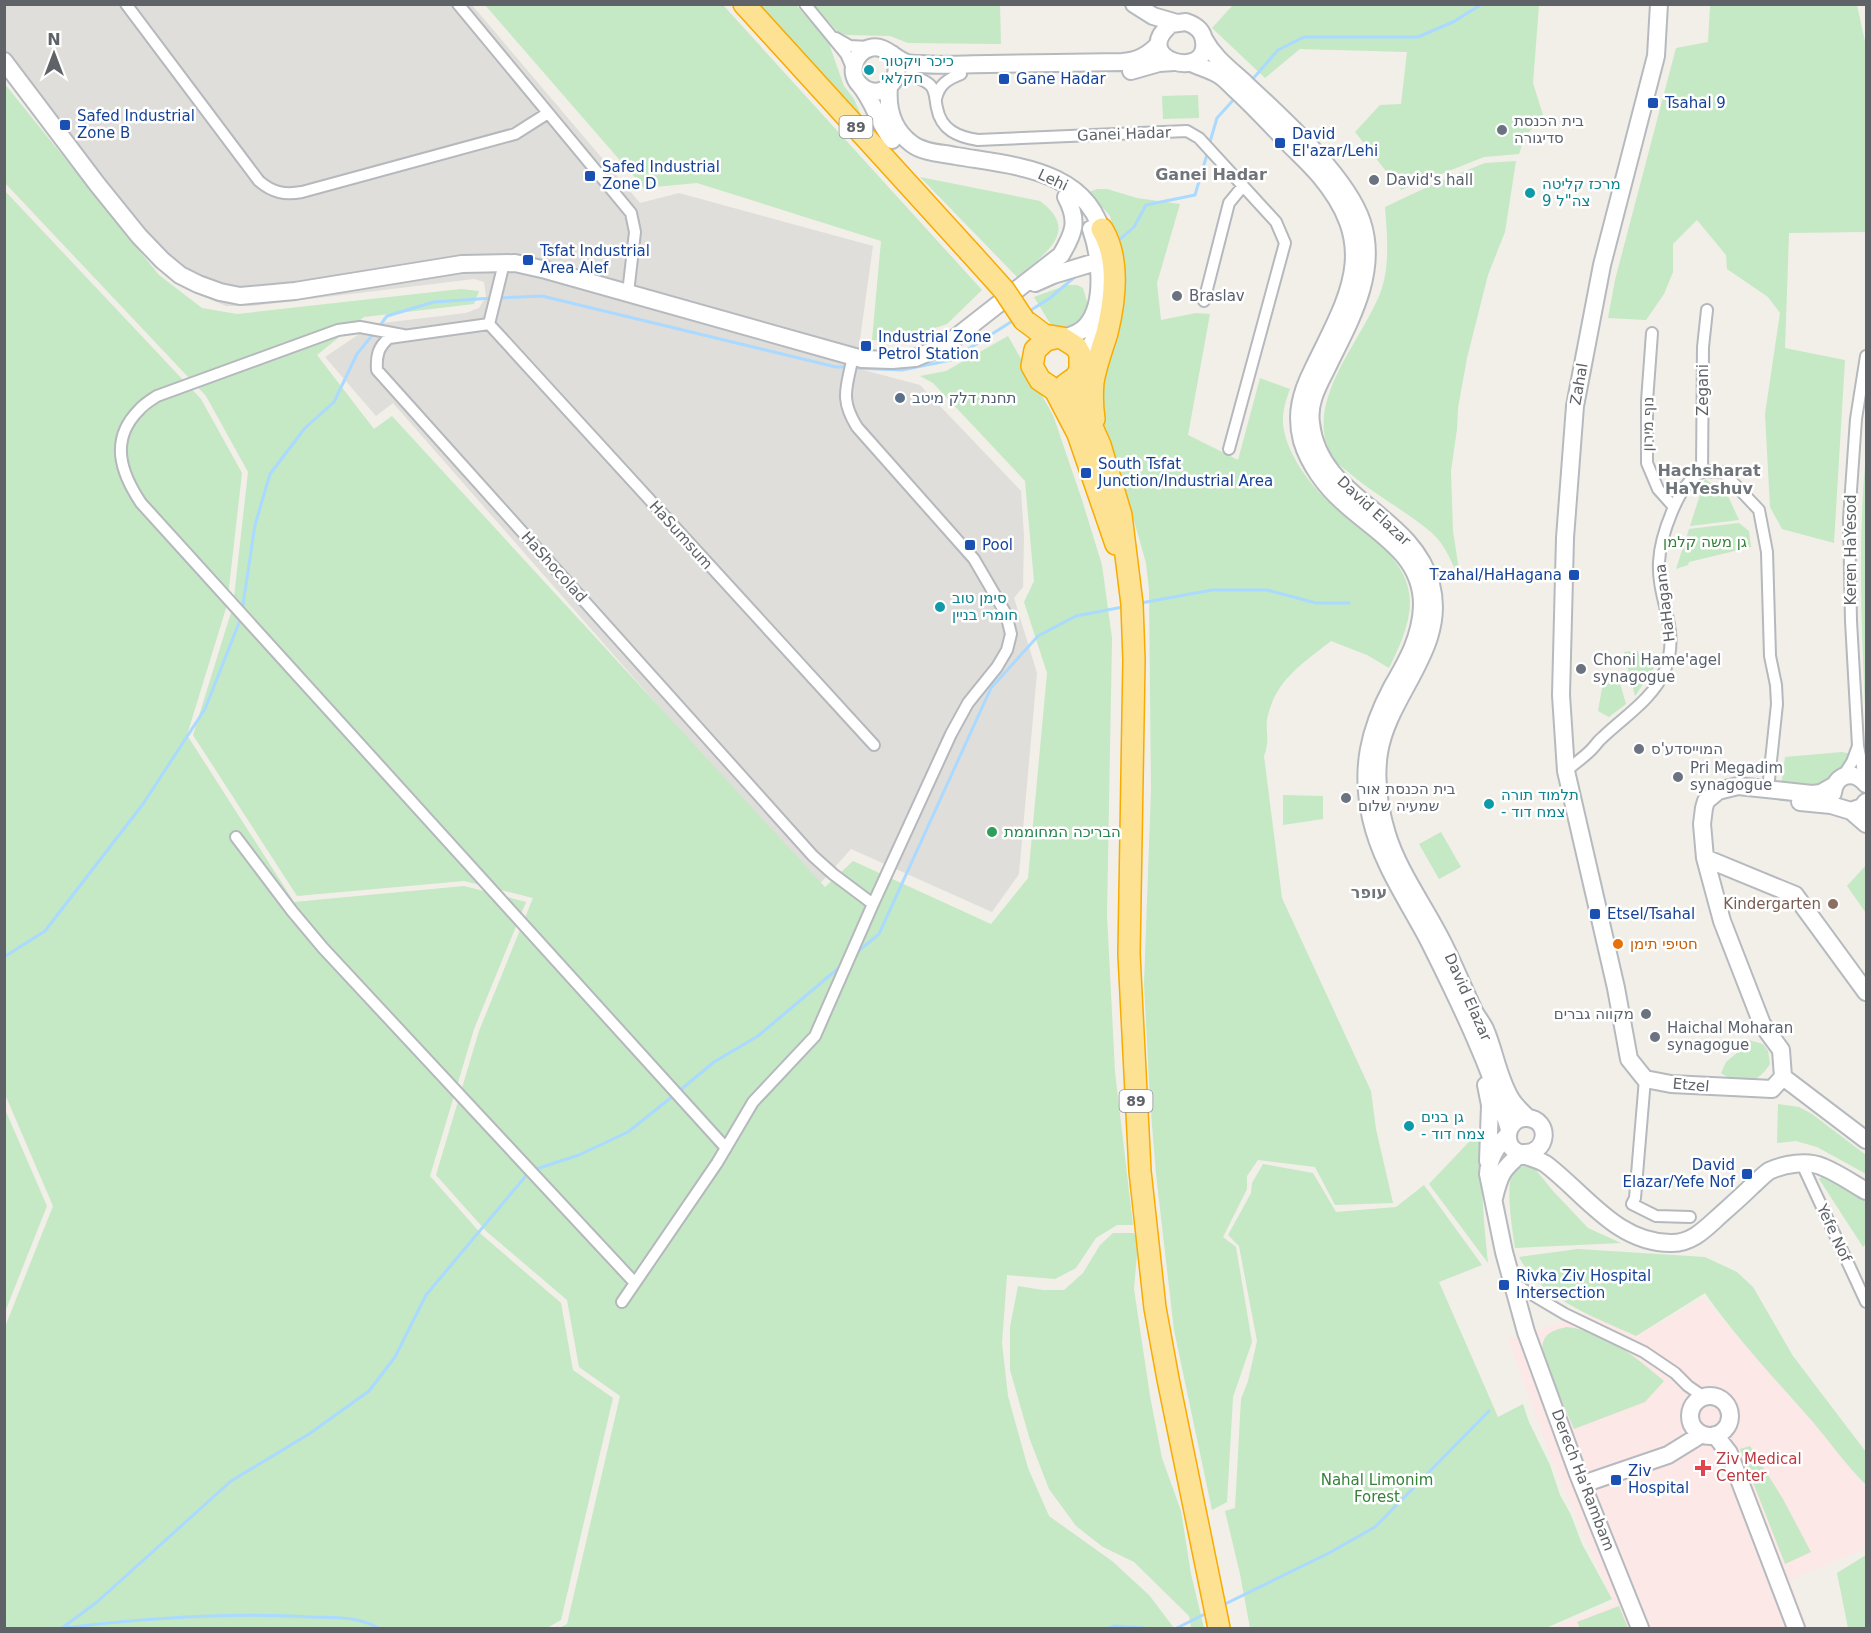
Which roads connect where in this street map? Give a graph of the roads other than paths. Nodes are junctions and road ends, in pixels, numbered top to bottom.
1 (126, 4) edge
2 (458, 4) edge
3 (744, 4) edge
4 (805, 4) edge
5 (1133, 4) edge
6 (1659, 4) edge
7 (1178, 22) junction
8 (833, 36) junction
9 (1204, 39) junction
10 (1158, 42) junction
11 (875, 47) junction
12 (892, 54) junction
13 (4, 61) edge
14 (1174, 63) junction
15 (1191, 63) junction
16 (961, 74) junction
17 (856, 77) junction
18 (898, 81) junction
19 (936, 99) junction
20 (548, 112) junction
21 (1243, 186) junction
22 (1065, 197) junction
23 (1101, 248) junction
24 (1061, 255) junction
25 (504, 263) junction
26 (1074, 269) junction
27 (1098, 289) junction
28 (628, 293) junction
29 (1015, 293) junction
30 (1204, 301) dead end
31 (1707, 310) dead end
32 (1024, 320) junction
33 (489, 324) junction
34 (1652, 333) dead end
35 (403, 335) junction
36 (1058, 338) junction
37 (1035, 350) junction
38 (853, 356) junction
39 (1866, 356) edge
40 (1078, 369) junction
41 (1047, 384) junction
42 (1096, 437) junction
43 (1229, 449) dead end
44 (1702, 472) junction
45 (1674, 507) junction
46 (1126, 566) junction
47 (874, 745) dead end
48 (1858, 746) junction
49 (1566, 771) junction
50 (1839, 781) junction
51 (1866, 782) edge
52 (1768, 789) junction
53 (1866, 802) edge
54 (1845, 809) junction
55 (1702, 824) junction
56 (1866, 824) edge
57 (236, 837) dead end
58 (1705, 858) junction
59 (873, 904) junction
60 (1866, 992) edge
61 (1473, 1035) junction
62 (1783, 1077) junction
63 (1645, 1079) junction
64 (1527, 1118) junction
65 (1508, 1132) junction
66 (1544, 1139) junction
67 (1866, 1140) edge
68 (726, 1148) junction
69 (1522, 1153) junction
70 (1488, 1163) junction
71 (1802, 1164) junction
72 (1866, 1191) edge
73 (1586, 1200) junction
74 (1493, 1202) junction
75 (1690, 1217) dead end
76 (1511, 1282) junction
77 (635, 1283) junction
78 (622, 1302) dead end
79 (1866, 1302) edge
80 (1700, 1400) junction
81 (1709, 1430) junction
82 (1580, 1479) junction
83 (1219, 1629) edge
84 (1640, 1629) edge
85 (1796, 1629) edge

1 - 20 street
2 - 20 street
3 - 32 highway, 89, bridge
4 - 8 street
5 - 7 street
5 - 10 street
6 - 49 street, Zahal
7 - 9 street
7 - 10 street
8 - 11 street
8 - 17 street
9 - 15 street
9 - 64 street, David Elazar
10 - 12 street
10 - 14 street
11 - 12 street
11 - 17 street
12 - 18 street
13 - 25 street
14 - 15 street
14 - 16 street
15 - 61 street, David Elazar
16 - 18 street
16 - 19 street
17 - 18 street
17 - 22 street, Lehi
18 - 19 street
18 - 23 street, Lehi
19 - 21 street, Ganei Hadar
20 - 28 street
21 - 30 street
21 - 43 street, Ganei Hadar
22 - 23 street, Lehi
22 - 24 street
23 - 24 street
23 - 26 street
23 - 27 street, Lehi
23 - 40 street, Lehi
23 - 42 highway
24 - 29 street
25 - 28 street
25 - 33 street
26 - 27 street
26 - 29 street
27 - 36 street, Lehi
28 - 38 street
29 - 38 street
31 - 44 street, Zegani
32 - 36 highway, 89
32 - 37 highway, 89
33 - 35 street, HaShocolad
33 - 47 street, HaSumsum
34 - 45 street, נוף מירון
35 - 59 street, HaShocolad
35 - 68 street
36 - 37 highway
36 - 40 highway, 89
37 - 41 highway, 89
38 - 59 street
39 - 48 street, Keren HaYesod
40 - 41 highway
40 - 42 highway, 89
41 - 46 highway, 89
42 - 46 highway, 89
44 - 45 street, HaHagana
44 - 52 street
45 - 49 street, HaHagana
46 - 83 highway, 89
48 - 50 street, Keren HaYesod
48 - 51 street, Keren HaYesod
49 - 63 street
50 - 51 street
50 - 52 street
50 - 54 street
52 - 55 street
53 - 54 street
54 - 55 street
54 - 56 street
55 - 58 street
57 - 77 street
58 - 60 street
58 - 62 street
59 - 68 street
61 - 65 street, David Elazar
61 - 70 street, Derech Ha'Rambam
62 - 63 street, Etzel
62 - 67 street
63 - 75 street
64 - 65 street
64 - 66 street
65 - 69 street
65 - 70 street
66 - 69 street
66 - 73 street
68 - 77 street
69 - 73 street
69 - 74 street, Derech Ha'Rambam
70 - 74 street, Derech Ha'Rambam
71 - 72 street
71 - 73 street
71 - 79 street, Yefe Nof
74 - 76 street, Derech Ha'Rambam
76 - 80 street
76 - 82 street, Derech Ha'Rambam
77 - 78 street
80 - 81 street
80 - 81 street
81 - 82 street
81 - 85 street
82 - 84 street, Derech Ha'Rambam

